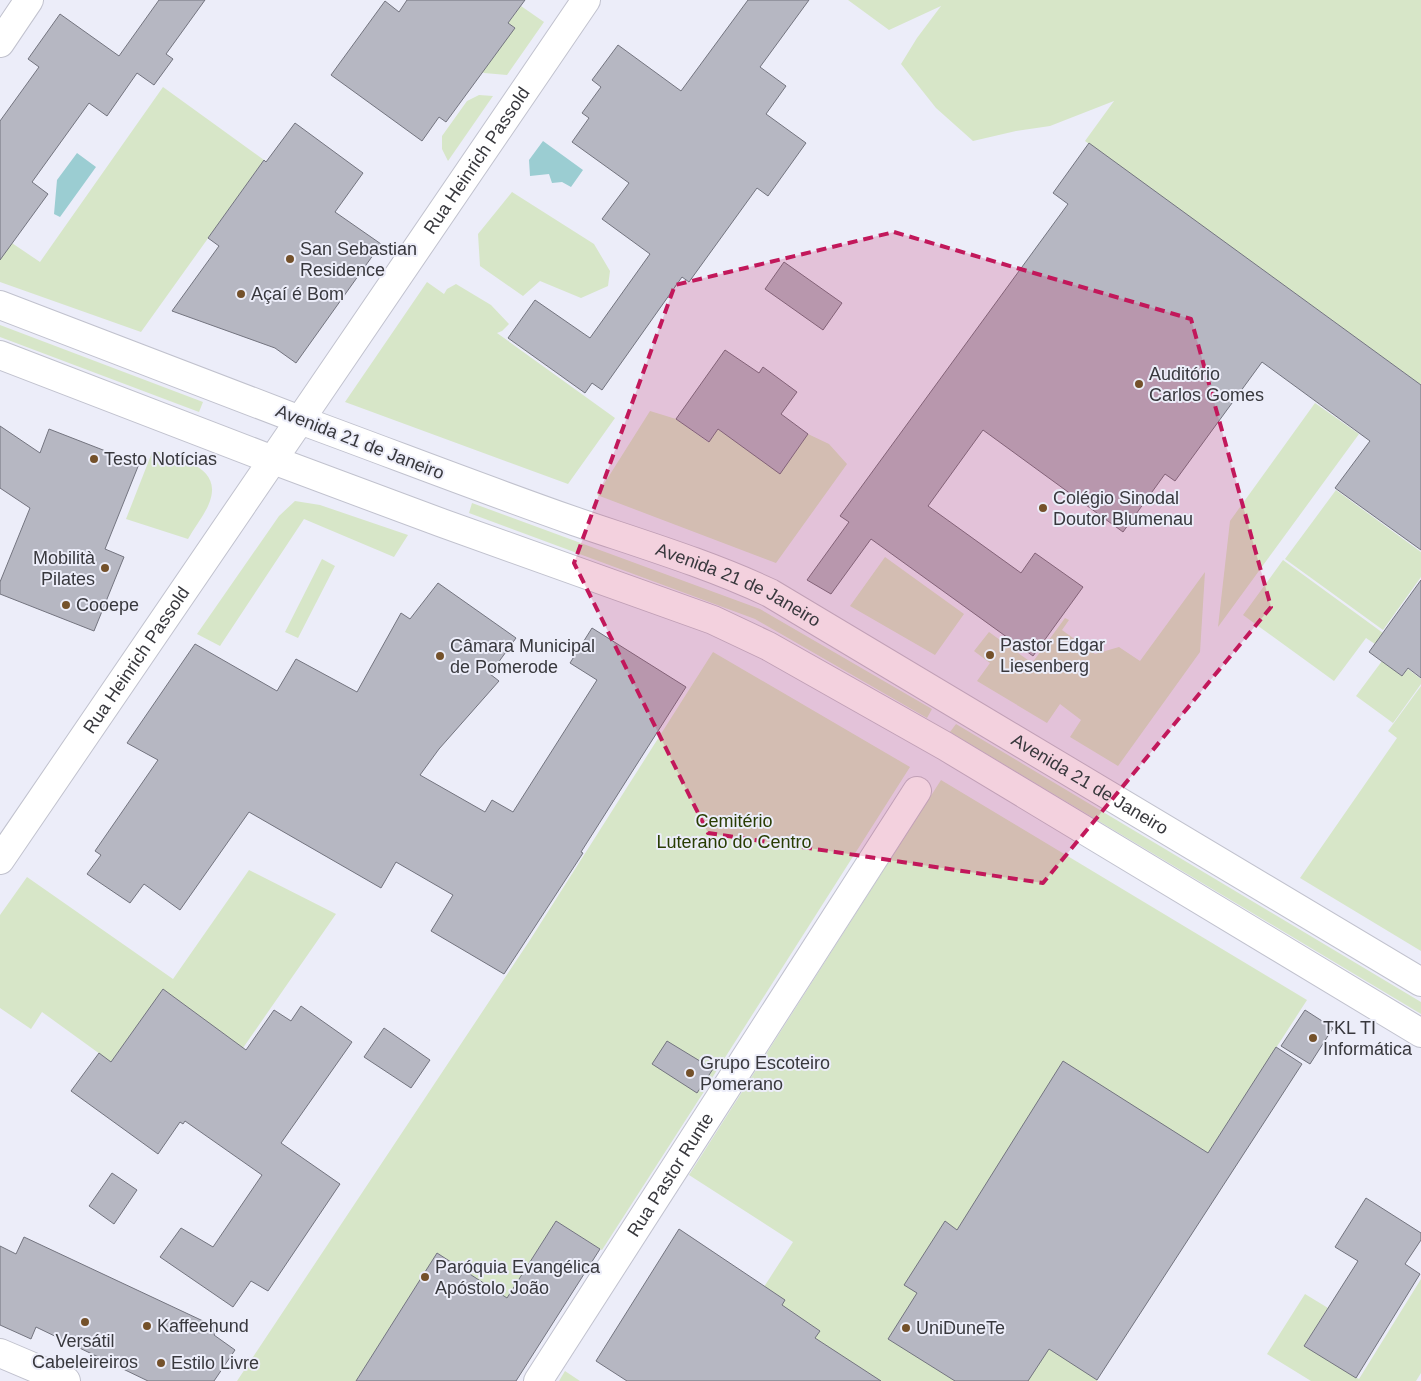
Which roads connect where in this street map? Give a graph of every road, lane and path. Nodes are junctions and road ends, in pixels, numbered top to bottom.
1 (29, 0) edge
2 (586, 0) edge
3 (0, 42) edge
4 (0, 305) edge
5 (0, 354) edge
6 (300, 420) junction
7 (273, 460) junction
8 (916, 791) dead end
9 (0, 860) edge
10 (1421, 982) edge
11 (1421, 1033) edge
12 (0, 1353) edge
13 (66, 1381) edge
14 (538, 1381) edge

1 - 3 main road
2 - 6 main road, Rua Heinrich Passold
4 - 6 main road, Avenida 21 de Janeiro
5 - 7 main road
6 - 7 main road, Rua Heinrich Passold
6 - 10 main road, Avenida 21 de Janeiro
7 - 9 main road, Rua Heinrich Passold
7 - 11 main road
8 - 14 main road, Rua Pastor Runte
12 - 13 main road

